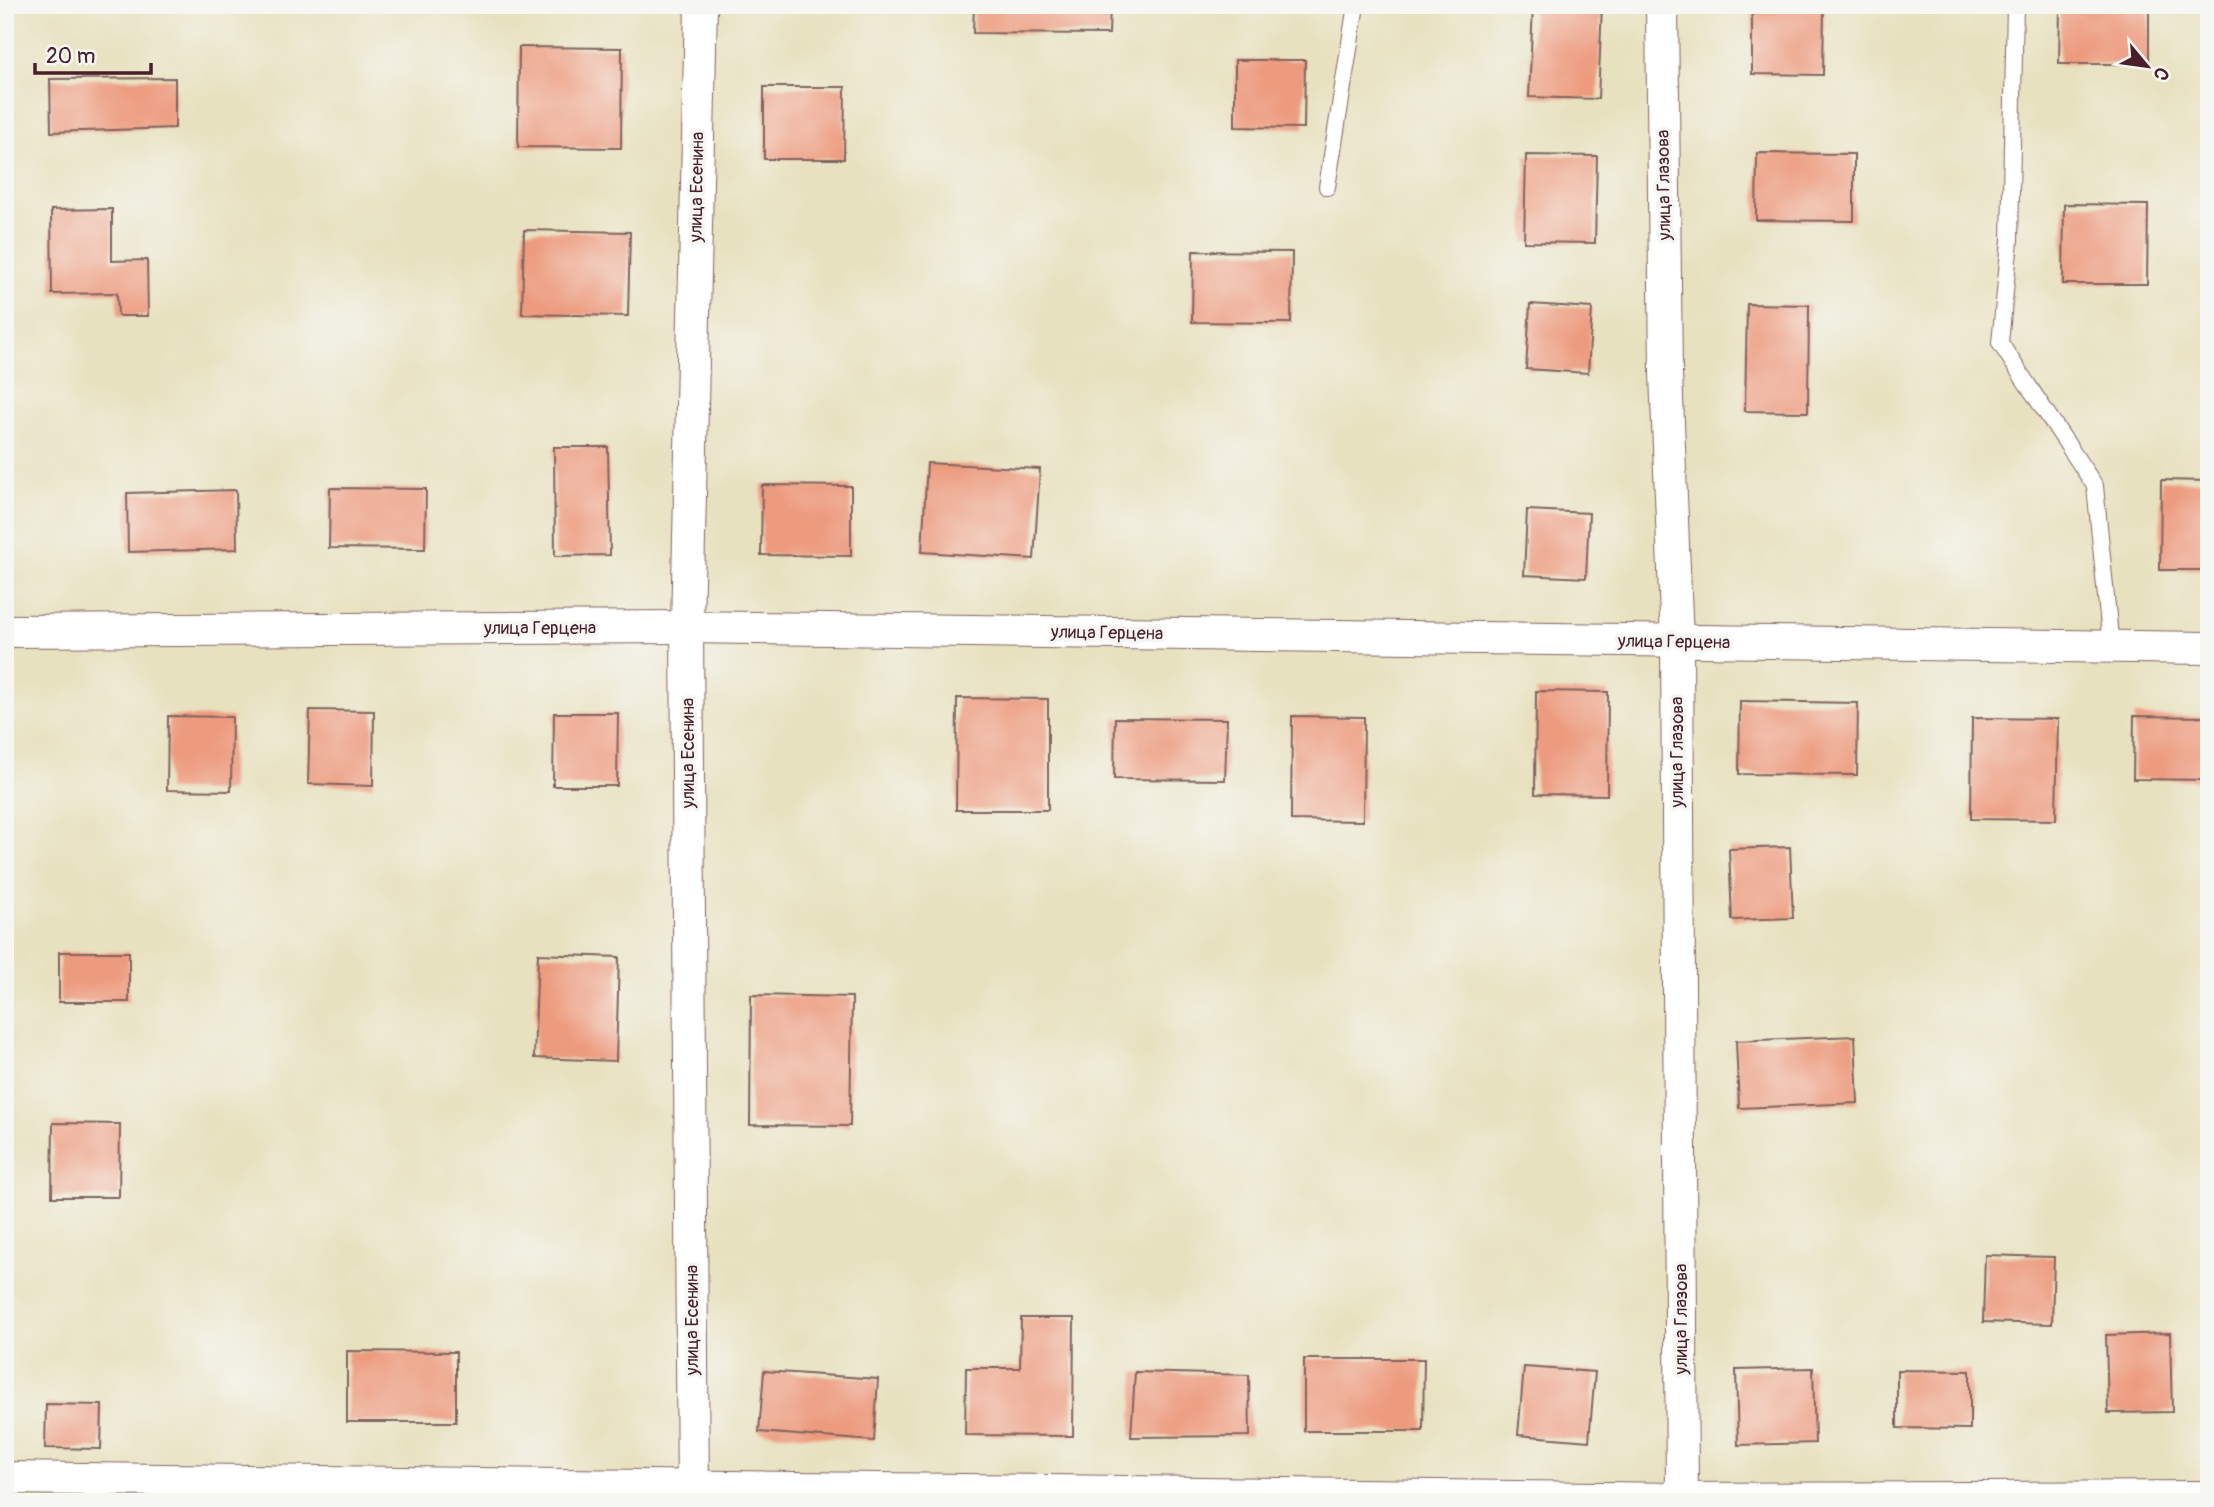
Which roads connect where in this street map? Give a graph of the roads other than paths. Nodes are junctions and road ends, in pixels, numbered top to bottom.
1 (701, 5) edge
2 (1356, 5) edge
3 (1662, 5) edge
4 (2015, 5) edge
5 (1327, 187) dead end
6 (687, 627) junction
7 (5, 631) edge
8 (1677, 642) junction
9 (2111, 647) junction
10 (2209, 649) edge
11 (5, 1478) edge
12 (694, 1495) edge
13 (2209, 1497) edge
14 (1682, 1499) junction
15 (1809, 1500) edge
16 (1880, 1500) edge

1 - 6 street, улица Есенина
2 - 5 lane
3 - 8 street, улица Глазова
4 - 9 lane
6 - 7 street, улица Герцена
6 - 8 street, улица Герцена
6 - 12 street, улица Есенина
8 - 9 street, улица Герцена
8 - 14 street, улица Глазова
9 - 10 street, улица Герцена
11 - 12 street
12 - 14 street
13 - 16 street
14 - 15 street
15 - 16 street

